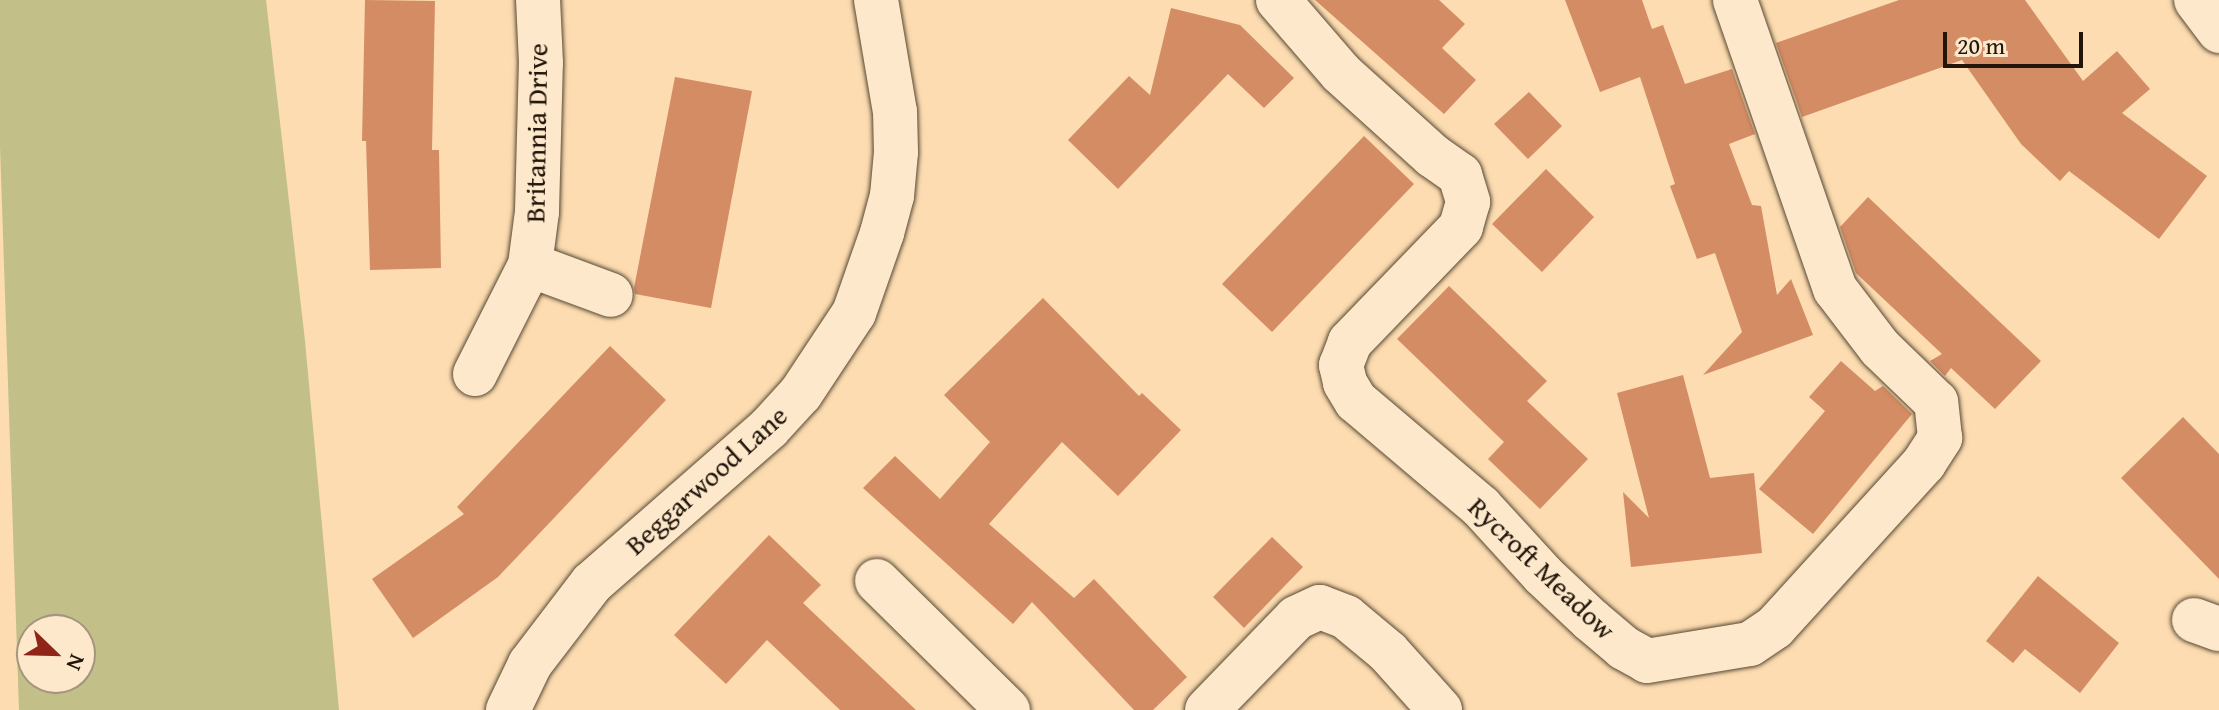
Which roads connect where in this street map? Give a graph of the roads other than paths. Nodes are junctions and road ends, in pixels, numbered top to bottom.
1 (538, 0) edge
2 (876, 0) edge
3 (1278, 0) edge
4 (1735, 0) edge
5 (2196, 0) edge
6 (2219, 31) edge
7 (530, 265) junction
8 (611, 295) dead end
9 (475, 374) dead end
10 (877, 581) dead end
11 (508, 710) edge
12 (1008, 710) edge
13 (1207, 710) edge
14 (1440, 710) edge

1 - 7 street, Britannia Drive
2 - 11 street, Beggarwood Lane
3 - 4 street, Rycroft Meadow
5 - 6 street
7 - 8 street
7 - 9 street, Britannia Drive
10 - 12 street
13 - 14 street

